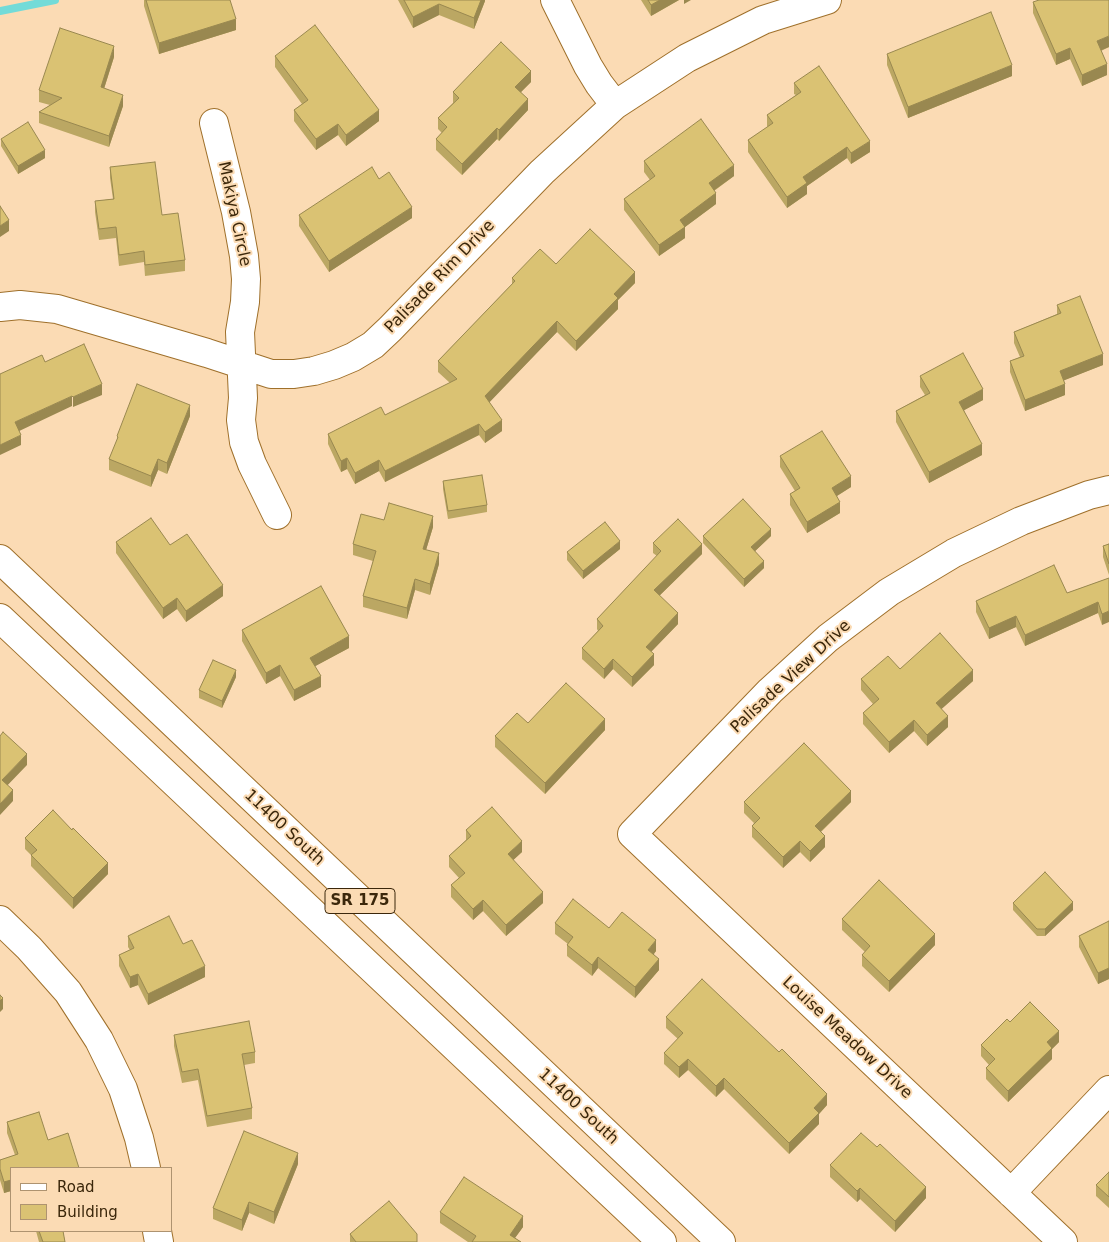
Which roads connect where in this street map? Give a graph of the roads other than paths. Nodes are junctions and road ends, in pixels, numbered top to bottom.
1 (555, 0) edge
2 (827, 0) edge
3 (615, 105) junction
4 (214, 123) dead end
5 (0, 307) edge
6 (241, 365) junction
7 (1109, 490) edge
8 (277, 515) dead end
9 (0, 559) edge
10 (0, 618) edge
11 (632, 834) joint
12 (0, 920) edge
13 (1109, 1090) edge
14 (146, 1167) edge
15 (1011, 1193) junction
16 (662, 1242) edge
17 (720, 1242) edge
18 (1063, 1242) edge

1 - 3 street
2 - 3 street, Palisade Rim Drive
3 - 6 street, Palisade Rim Drive
4 - 6 street, Makiya Circle
5 - 6 street, Palisade Rim Drive
6 - 8 street, Makiya Circle
7 - 11 street, Palisade View Drive
9 - 17 street, 11400 South / SR 175
10 - 16 street, SR 175
11 - 15 street, Louise Meadow Drive
12 - 14 street
13 - 15 street
15 - 18 street, Louise Meadow Drive

